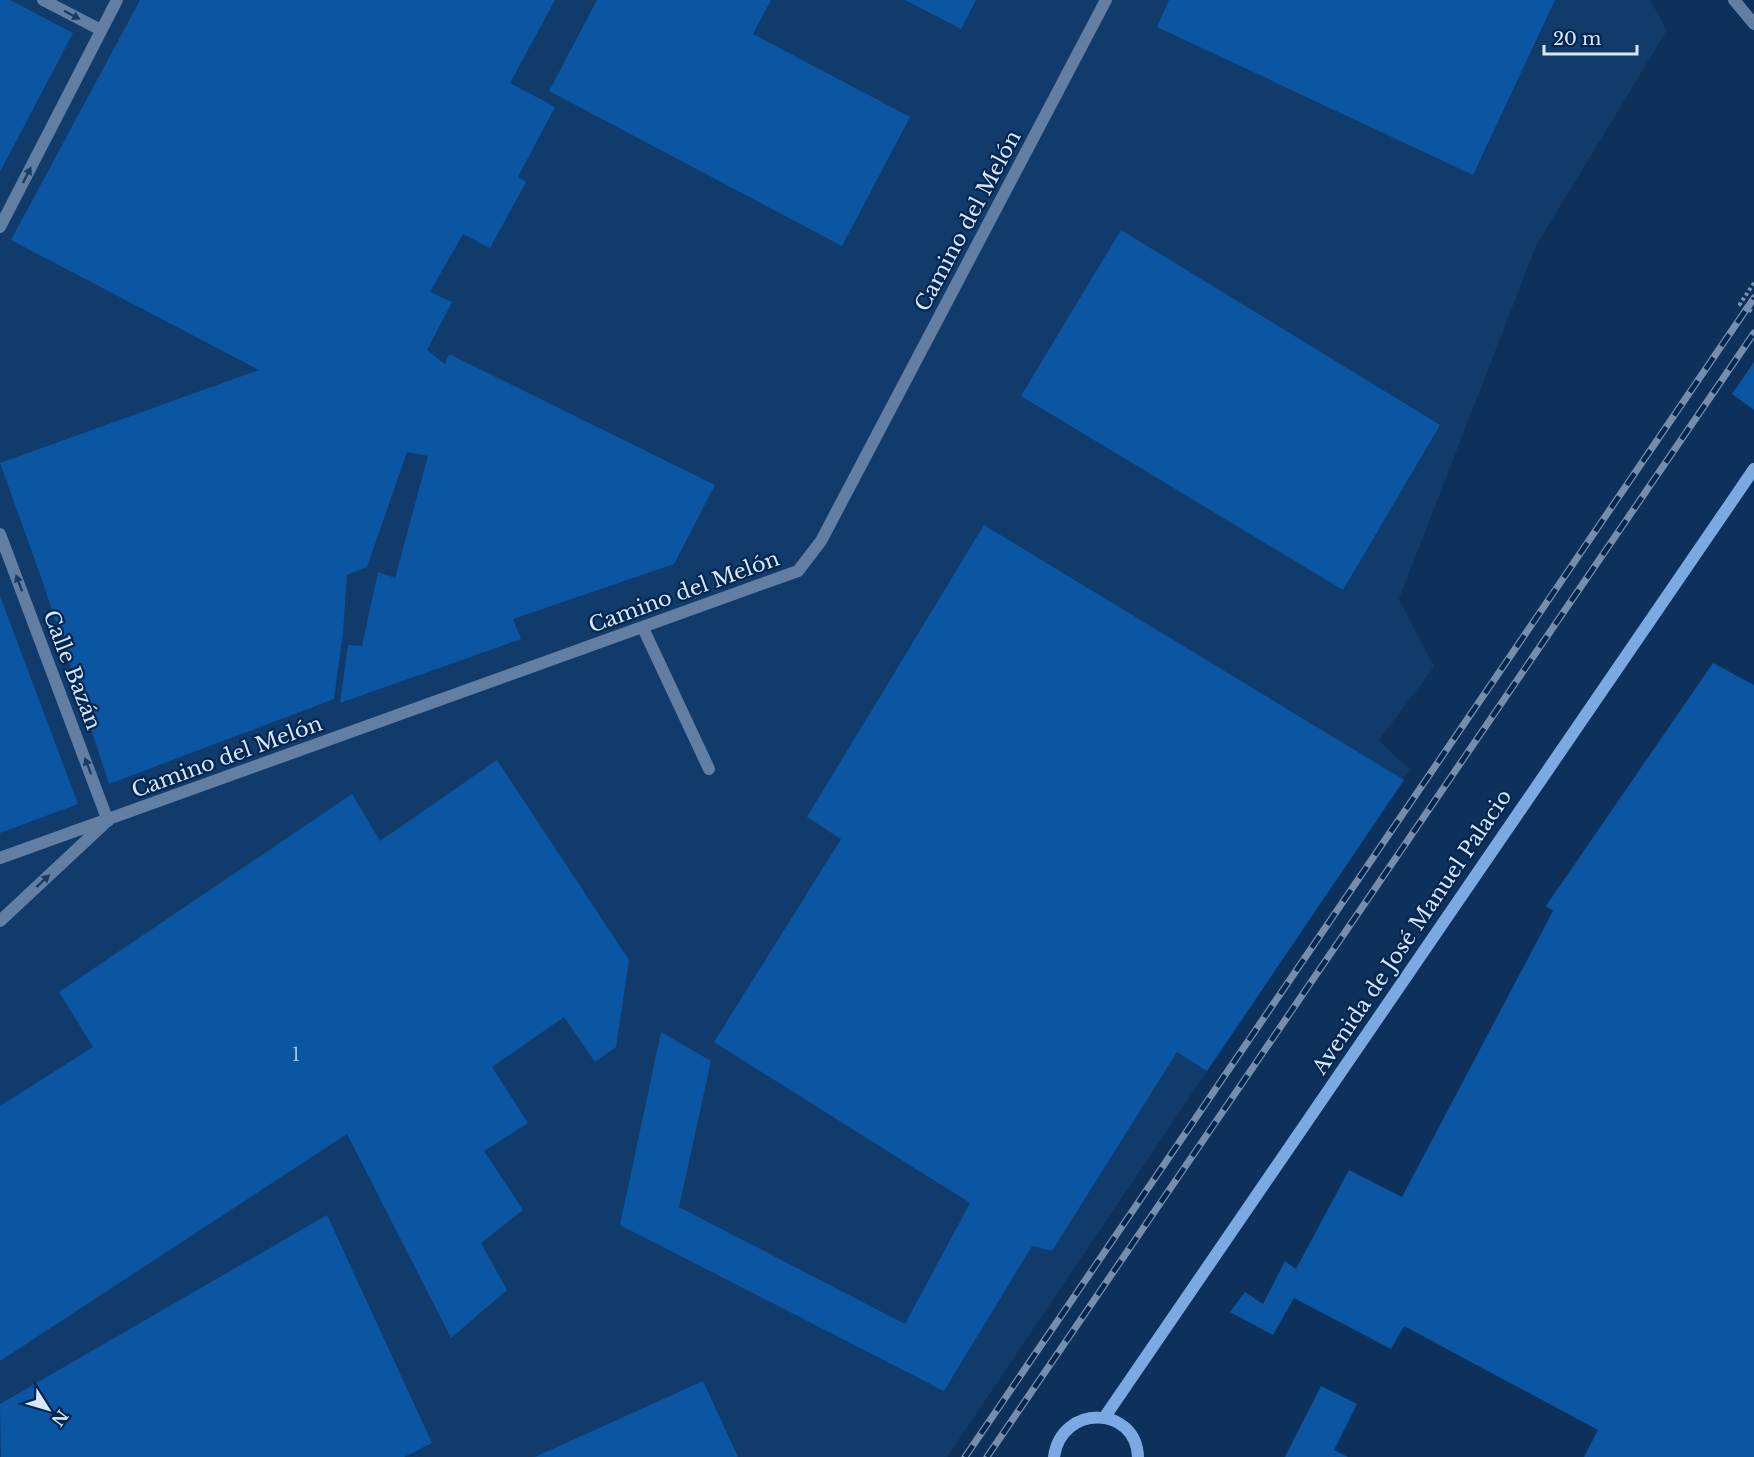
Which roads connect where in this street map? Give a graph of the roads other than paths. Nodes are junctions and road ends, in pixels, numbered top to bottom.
1 (43, 0) edge
2 (117, 0) edge
3 (1106, 0) edge
4 (1734, 0) edge
5 (1754, 24) edge
6 (101, 30) junction
7 (0, 227) edge
8 (1754, 469) edge
9 (0, 534) edge
10 (643, 628) junction
11 (709, 769) dead end
12 (108, 821) junction
13 (0, 858) edge
14 (0, 921) edge
15 (1104, 1418) junction
16 (1054, 1457) edge
17 (1138, 1457) edge

1 -> 6 street
2 - 6 street
3 - 10 street, Camino del Melón
4 - 5 street
7 -> 6 street
8 - 15 street, Avenida de José Manuel Palacio
12 -> 9 street, Calle Bazán
10 - 11 street
10 - 12 street, Camino del Melón
12 - 13 street, Camino del Melón
14 -> 12 street, Camino del Melón
15 - 16 street
15 - 17 street

